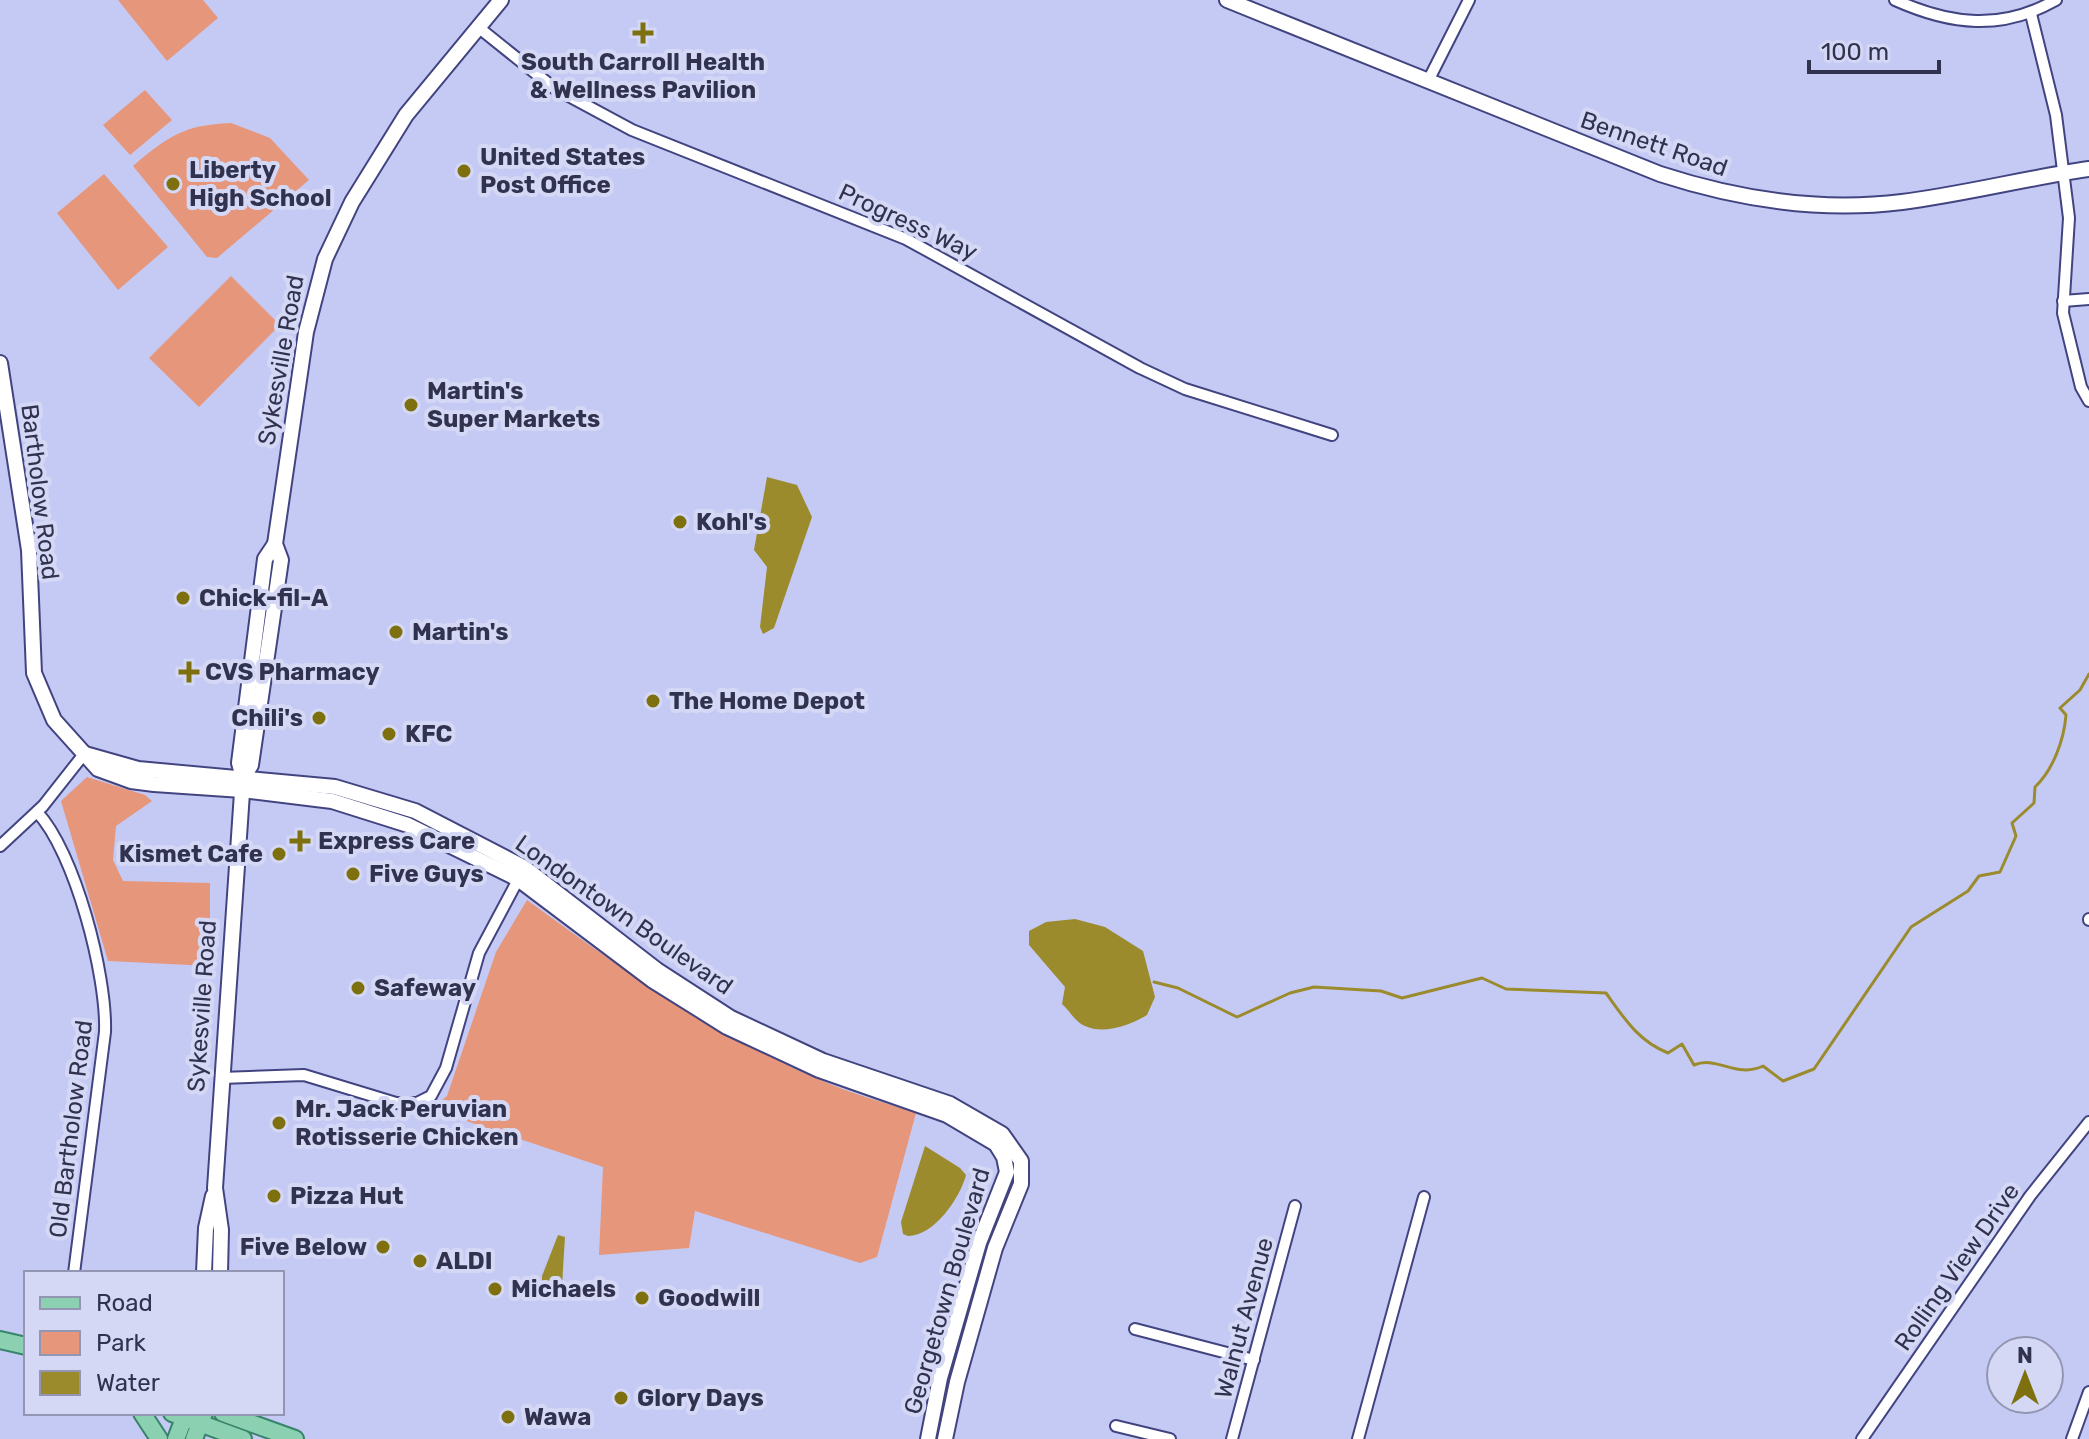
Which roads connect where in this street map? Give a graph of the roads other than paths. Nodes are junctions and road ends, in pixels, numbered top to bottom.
1 (501, 0) edge
2 (1227, 0) edge
3 (1469, 0) edge
4 (1895, 0) edge
5 (2056, 0) edge
6 (2031, 14) junction
7 (478, 27) junction
8 (1428, 81) junction
9 (2089, 169) edge
10 (2064, 173) junction
11 (2089, 299) edge
12 (2063, 301) junction
13 (0, 363) edge
14 (2089, 401) edge
15 (1332, 435) dead end
16 (84, 754) junction
17 (161, 772) junction
18 (110, 775) junction
19 (243, 784) junction
20 (37, 812) junction
21 (0, 846) edge
22 (521, 873) junction
23 (221, 1078) junction
24 (969, 1121) junction
25 (2089, 1122) edge
26 (215, 1188) junction
27 (1424, 1197) dead end
28 (1295, 1206) dead end
29 (74, 1271) edge
30 (204, 1271) edge
31 (220, 1271) edge
32 (1135, 1329) dead end
33 (4, 1341) edge
34 (24, 1346) edge
35 (24, 1353) edge
36 (1254, 1360) junction
37 (2089, 1392) edge
38 (143, 1415) edge
39 (228, 1415) edge
40 (245, 1415) edge
41 (190, 1420) edge
42 (256, 1425) junction
43 (1116, 1426) dead end
44 (159, 1439) edge
45 (176, 1439) edge
46 (243, 1439) edge
47 (295, 1439) edge
48 (928, 1439) edge
49 (945, 1439) edge
50 (1170, 1439) edge
51 (1232, 1439) edge
52 (1358, 1439) edge
53 (1862, 1439) edge
54 (2072, 1439) edge

1 - 7 street, Sykesville Road
2 - 8 street, Bennett Road
3 - 8 street
4 - 6 street
5 - 6 street
6 - 10 street
7 - 15 street, Progress Way
7 - 19 street, Sykesville Road
8 - 10 street, Bennett Road
9 - 10 street, Bennett Road
10 - 12 street
11 - 12 street
12 - 14 street
13 - 16 street, Bartholow Road
16 - 17 street
16 - 18 street, Bartholow Road
16 - 20 street
17 - 18 street
17 - 19 street
18 - 19 street, Bartholow Road
19 - 22 street, Londontown Boulevard
19 - 23 street, Sykesville Road
20 - 21 street
20 - 29 street, Old Bartholow Road
22 - 23 street
22 - 24 street, Londontown Boulevard
23 - 26 street, Sykesville Road
24 - 48 street, Georgetown Boulevard
24 - 49 street, Georgetown Boulevard
25 - 53 street, Rolling View Drive
26 - 30 street, Sykesville Road
26 - 31 street, Sykesville Road
27 - 52 street
28 - 36 street, Walnut Avenue
32 - 36 street
33 - 34 main road
33 - 35 main road
36 - 51 street, Walnut Avenue
37 - 54 street
38 - 44 main road
39 - 42 main road
40 - 42 main road
41 - 45 main road
41 - 46 main road
42 - 47 main road
43 - 50 street

